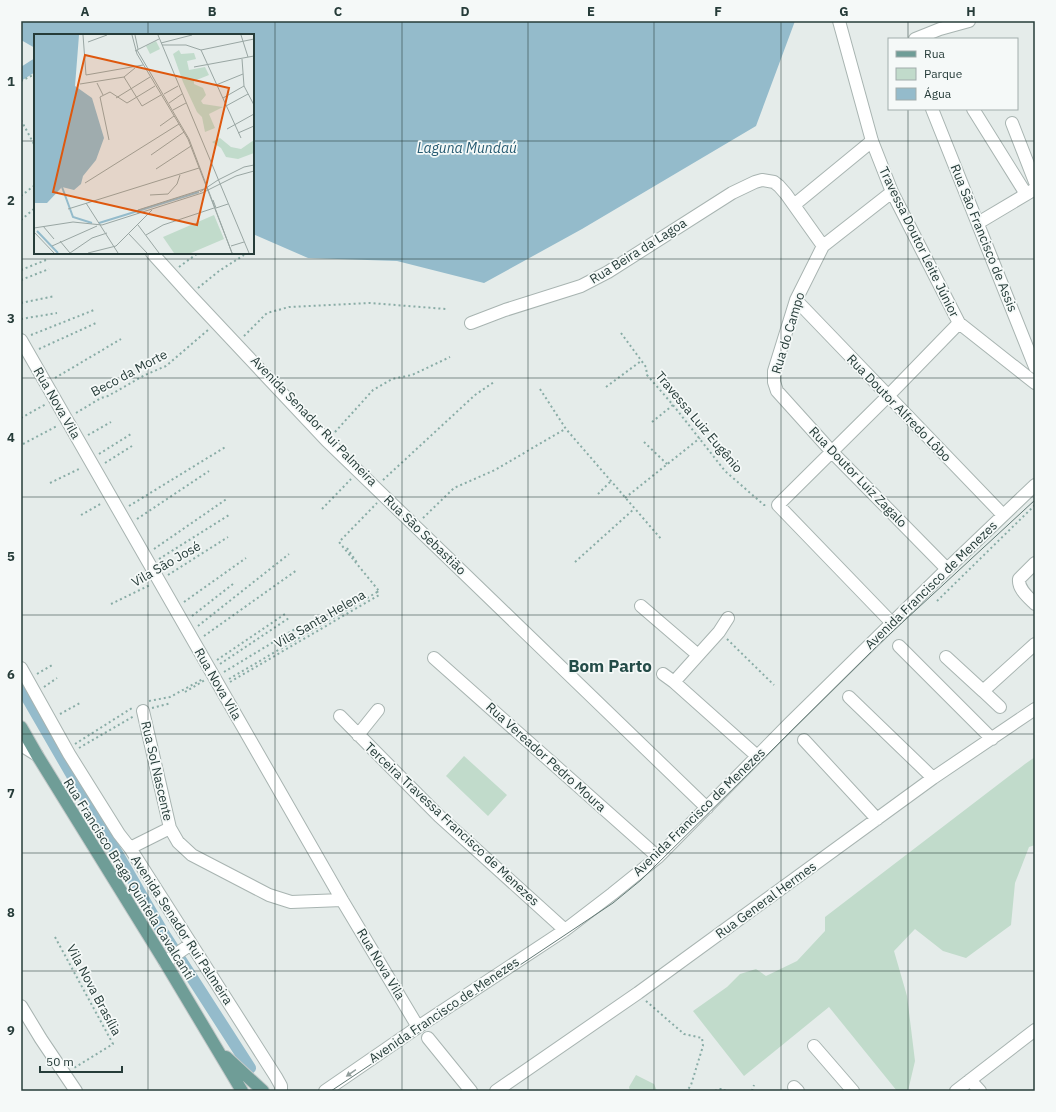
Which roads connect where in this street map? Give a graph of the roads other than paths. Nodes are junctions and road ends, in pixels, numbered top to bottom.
1 (839, 21) edge
2 (969, 21) edge
3 (941, 34) edge
4 (917, 38) edge
5 (932, 110) edge
6 (974, 110) edge
7 (1012, 123) dead end
8 (872, 141) junction
9 (1033, 190) edge
10 (892, 192) junction
11 (794, 205) junction
12 (978, 223) junction
13 (823, 246) junction
14 (153, 254) edge
15 (796, 300) junction
16 (471, 323) dead end
17 (959, 323) junction
18 (25, 338) edge
19 (1035, 367) edge
20 (774, 382) joint
21 (1035, 383) edge
22 (888, 396) junction
23 (832, 452) junction
24 (1035, 485) edge
25 (1003, 515) junction
26 (1035, 563) edge
27 (947, 569) junction
28 (1035, 604) edge
29 (641, 606) dead end
30 (728, 618) dead end
31 (892, 623) junction
32 (1035, 644) edge
33 (899, 646) dead end
34 (698, 655) junction
35 (946, 657) dead end
36 (434, 658) dead end
37 (21, 668) edge
38 (663, 674) dead end
39 (674, 682) junction
40 (983, 691) junction
41 (849, 696) dead end
42 (142, 706) road end
43 (1000, 707) dead end
44 (1035, 709) edge
45 (378, 710) dead end
46 (340, 716) dead end
47 (21, 727) edge
48 (358, 735) junction
49 (992, 739) junction
50 (804, 740) dead end
51 (21, 745) edge
52 (37, 755) junction
53 (757, 756) junction
54 (933, 778) junction
55 (707, 808) junction
56 (878, 819) junction
57 (170, 828) junction
58 (130, 848) junction
59 (658, 857) junction
60 (342, 900) junction
61 (565, 930) junction
62 (187, 947) junction
63 (168, 960) junction
64 (21, 1006) edge
65 (418, 1027) junction
66 (1035, 1030) edge
67 (428, 1038) dead end
68 (214, 1045) junction
69 (814, 1046) dead end
70 (970, 1080) junction
71 (76, 1091) edge
72 (242, 1091) edge
73 (264, 1091) edge
74 (281, 1091) edge
75 (325, 1091) edge
76 (471, 1091) edge
77 (496, 1091) edge
78 (853, 1091) edge
79 (956, 1091) edge
80 (980, 1091) edge

1 - 8 street, Travessa Doutor Leite Júnior
2 - 3 street
3 - 4 street
5 - 12 street, Rua São Francisco de Assis
6 - 9 street
7 - 9 street
8 - 10 street, Travessa Doutor Leite Júnior
8 - 11 street
9 - 12 street
10 - 13 street
10 - 17 street, Travessa Doutor Leite Júnior
11 - 13 street
11 - 16 street, Rua Beira da Lagoa
12 - 19 street, Rua São Francisco de Assis
13 - 15 street, Rua do Campo
14 - 55 street, Rua São Sebastião
15 - 20 street, Rua do Campo
15 - 22 street, Rua Doutor Alfredo Lôbo
17 - 21 street, Travessa Doutor Leite Júnior
17 - 22 street
18 - 60 street, Rua Nova Vila
20 - 23 street, Rua Doutor Luiz Zagalo
22 - 23 street
22 - 25 street, Rua Doutor Alfredo Lôbo
23 - 27 street, Rua Doutor Luiz Zagalo
23 - 31 street
24 - 25 street, Avenida Francisco de Menezes
25 - 27 street, Avenida Francisco de Menezes
26 - 28 street
27 - 31 street, Avenida Francisco de Menezes
29 - 34 street
30 - 34 street
31 - 53 street, Avenida Francisco de Menezes
32 - 40 street
33 - 49 street
34 - 39 street
35 - 40 street
36 - 59 street, Rua Vereador Pedro Moura
37 - 58 street, Avenida Senador Rui Palmeira
38 - 39 street
39 - 53 street
40 - 43 street
41 - 54 street
42 - 57 street, Rua Sol Nascente
44 - 49 street, Rua General Hermes
45 - 48 street
46 - 48 street, Terceira Travessa Francisco de Menezes
47 - 52 main road, Rua Francisco Braga Quintela Cavalcanti
48 - 61 street, Terceira Travessa Francisco de Menezes
49 - 54 street, Rua General Hermes
50 - 56 street
51 - 52 street
52 - 63 main road, Rua Francisco Braga Quintela Cavalcanti
53 - 55 street, Avenida Francisco de Menezes
54 - 56 street, Rua General Hermes
55 - 59 street, Avenida Francisco de Menezes
56 - 77 street, Rua General Hermes
57 - 58 street
57 - 60 street, Rua Sol Nascente
58 - 62 street, Avenida Senador Rui Palmeira
59 - 61 street, Avenida Francisco de Menezes
60 - 65 street, Rua Nova Vila
61 - 65 street, Avenida Francisco de Menezes
62 - 63 street
62 - 74 street, Avenida Senador Rui Palmeira
63 - 68 main road, Rua Francisco Braga Quintela Cavalcanti
64 - 71 street
65 -> 75 street, Avenida Francisco de Menezes
66 - 70 street
67 - 76 street
68 - 72 main road, Rua Francisco Braga Quintela Cavalcanti
68 - 73 main road
69 - 78 street
70 - 79 street
70 - 80 street

